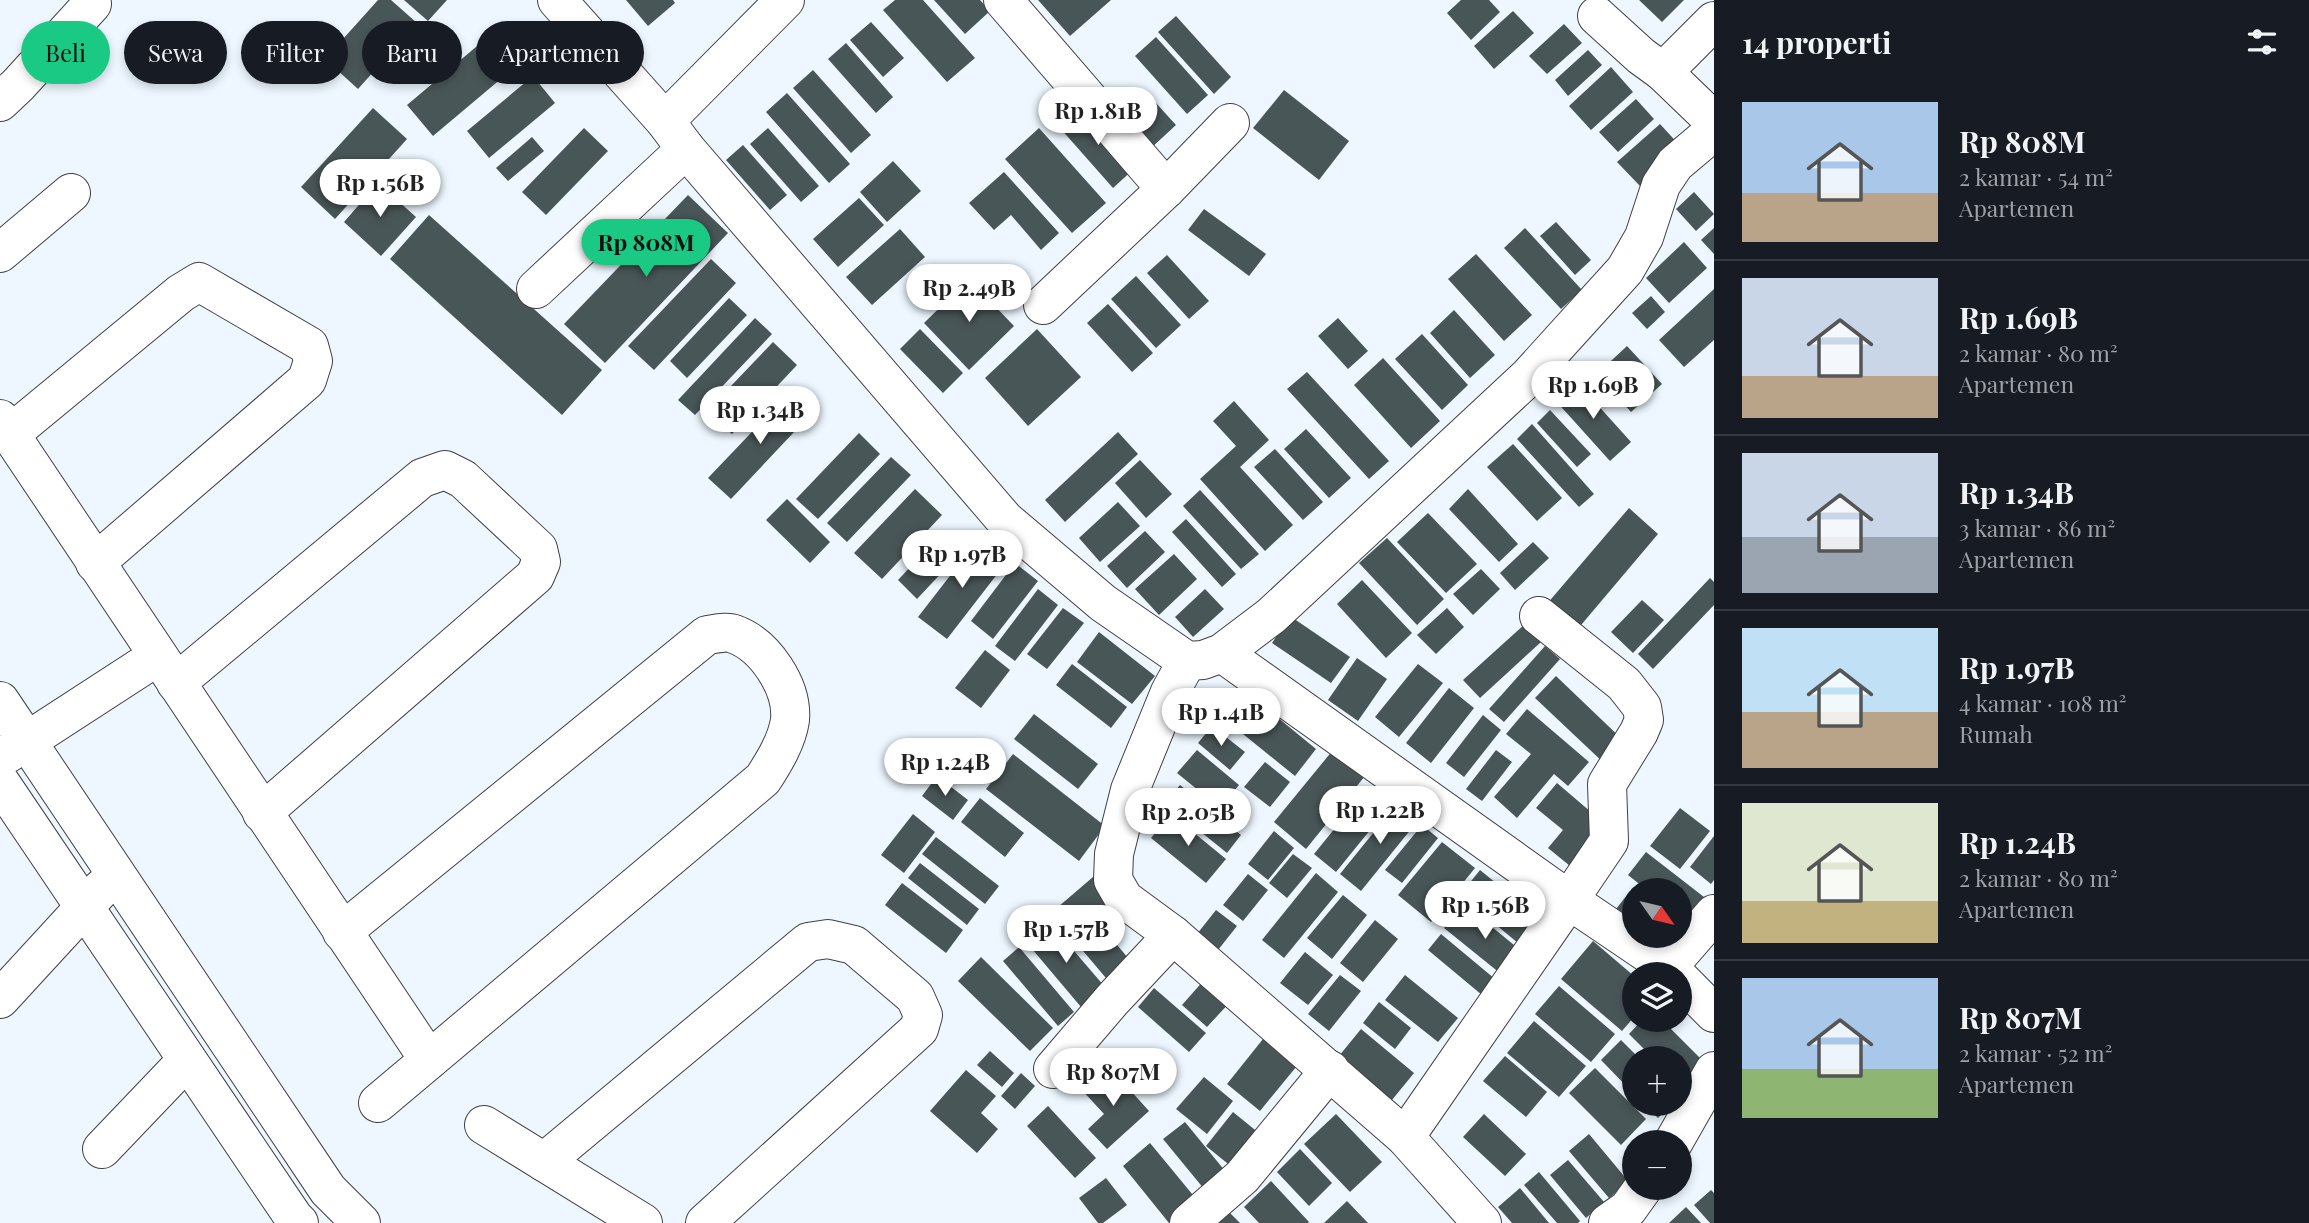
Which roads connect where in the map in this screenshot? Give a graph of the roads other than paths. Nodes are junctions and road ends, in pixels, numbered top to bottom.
1 (557, 0) edge
2 (785, 0) edge
3 (1003, 0) edge
4 (92, 4) dead end
5 (1597, 16) dead end
6 (1714, 21) edge
7 (1663, 72) junction
8 (0, 102) edge
9 (1711, 113) edge
10 (1230, 122) dead end
11 (676, 135) junction
12 (1166, 189) junction
13 (71, 193) dead end
14 (0, 253) edge
15 (536, 289) dead end
16 (1043, 305) dead end
17 (5, 427) edge
18 (95, 563) junction
19 (1539, 616) dead end
20 (1204, 657) junction
21 (167, 670) junction
22 (0, 701) edge
23 (14, 750) edge
24 (0, 782) edge
25 (262, 813) junction
26 (116, 874) junction
27 (1569, 900) junction
28 (84, 906) junction
29 (1714, 914) edge
30 (342, 932) junction
31 (1173, 935) junction
32 (1658, 962) edge
33 (1683, 962) edge
34 (1692, 991) edge
35 (0, 999) edge
36 (1714, 1013) edge
37 (187, 1060) junction
38 (429, 1060) junction
39 (1053, 1069) dead end
40 (1330, 1070) junction
41 (1714, 1071) edge
42 (378, 1102) dead end
43 (484, 1125) dead end
44 (1681, 1130) edge
45 (1405, 1136) junction
46 (102, 1149) dead end
47 (544, 1162) junction
48 (328, 1190) junction
49 (1634, 1200) edge
50 (294, 1221) edge
51 (361, 1223) edge
52 (643, 1223) edge
53 (705, 1223) edge
54 (1189, 1223) edge
55 (1482, 1223) edge
56 (1608, 1223) edge

1 - 11 street
2 - 11 street
3 - 12 street
4 - 8 street
5 - 7 street
6 - 7 street
7 - 9 street
9 - 20 street
10 - 12 street
11 - 15 street
11 - 20 street
12 - 16 street
13 - 14 street
17 - 18 street
17 - 18 street
18 - 21 street
19 - 27 street
20 - 27 street
20 - 31 street
21 - 23 street
21 - 25 street
21 - 25 street
22 - 23 street
23 - 26 street
24 - 28 street
25 - 30 street
26 - 28 street
26 - 48 street
27 - 32 street
27 - 45 street
28 - 35 street
28 - 37 street
29 - 33 street
30 - 38 street
30 - 38 street
31 - 39 street
31 - 40 street
34 - 36 street
37 - 46 street
37 - 50 street
38 - 42 street
40 - 45 street
40 - 54 street
41 - 44 street
43 - 47 street
45 - 55 street
47 - 52 street
47 - 53 street
48 - 50 street
48 - 51 street
49 - 56 street

